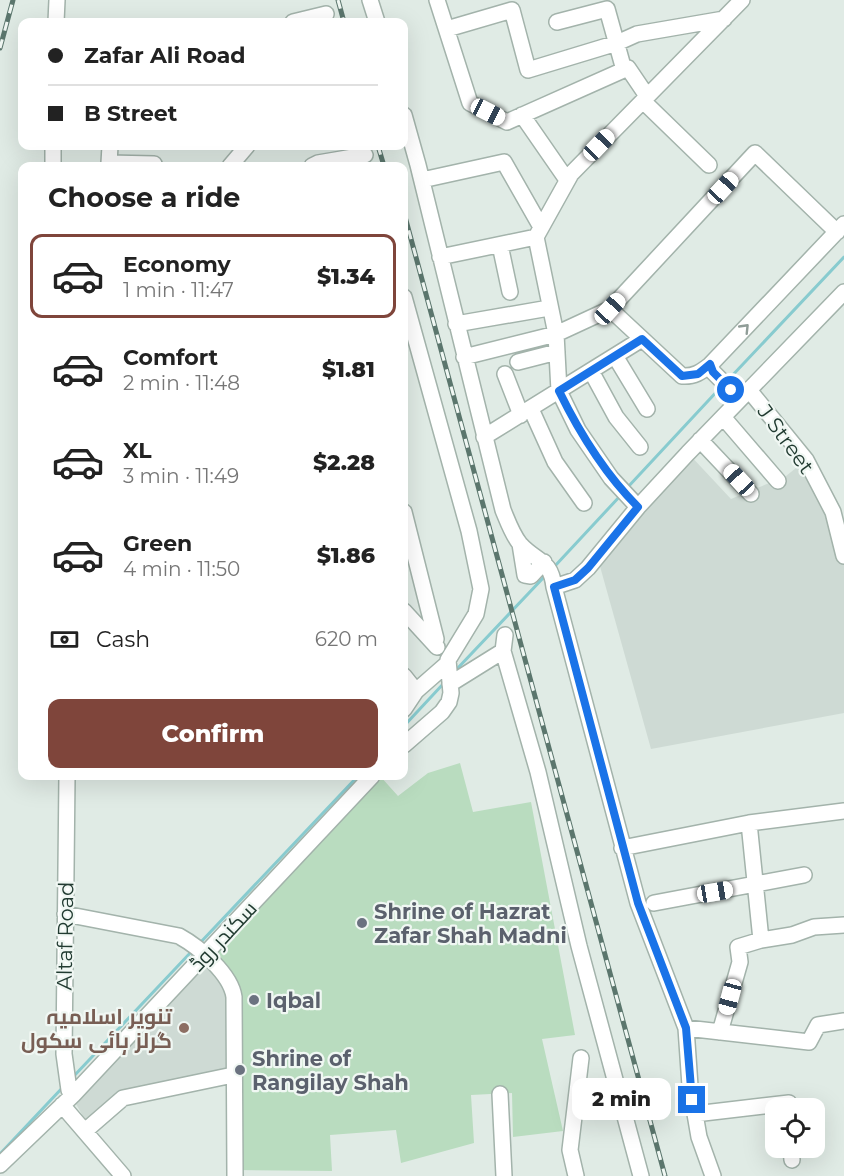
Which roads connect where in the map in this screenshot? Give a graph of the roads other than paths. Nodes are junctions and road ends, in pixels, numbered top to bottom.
1 (57, 0) edge
2 (370, 0) edge
3 (437, 0) edge
4 (742, 0) edge
5 (326, 12) edge
6 (56, 18) edge
7 (306, 18) edge
8 (375, 18) edge
9 (724, 19) junction
10 (557, 22) dead end
11 (447, 29) junction
12 (616, 43) junction
13 (624, 70) junction
14 (645, 99) junction
15 (522, 115) junction
16 (408, 129) edge
17 (244, 150) edge
18 (366, 156) edge
19 (233, 162) edge
20 (325, 162) edge
21 (709, 165) dead end
22 (422, 180) junction
23 (567, 180) junction
24 (840, 228) edge
25 (538, 232) junction
26 (500, 245) junction
27 (440, 257) junction
28 (510, 291) dead end
29 (844, 292) edge
30 (549, 308) junction
31 (610, 309) junction
32 (408, 311) edge
33 (456, 324) junction
34 (556, 334) junction
35 (642, 339) junction
36 (557, 352) junction
37 (615, 356) junction
38 (464, 357) junction
39 (518, 362) dead end
40 (711, 368) junction
41 (591, 371) junction
42 (505, 374) dead end
43 (559, 391) junction
44 (740, 393) junction
45 (647, 409) dead end
46 (526, 412) junction
47 (723, 417) junction
48 (484, 437) junction
49 (700, 440) junction
50 (640, 447) dead end
51 (778, 481) dead end
52 (752, 494) dead end
53 (633, 501) junction
54 (584, 503) dead end
55 (408, 528) edge
56 (520, 544) junction
57 (843, 548) edge
58 (549, 572) junction
59 (408, 615) edge
60 (434, 644) junction
61 (449, 670) junction
62 (408, 681) edge
63 (416, 691) junction
64 (408, 703) edge
65 (408, 742) edge
66 (67, 780) edge
67 (368, 780) edge
68 (844, 811) edge
69 (749, 823) junction
70 (622, 848) junction
71 (804, 875) dead end
72 (755, 884) junction
73 (654, 903) dead end
74 (66, 914) junction
75 (844, 925) edge
76 (761, 940) junction
77 (205, 955) junction
78 (844, 1021) edge
79 (686, 1028) junction
80 (720, 1032) junction
81 (581, 1058) dead end
82 (233, 1075) junction
83 (500, 1094) dead end
84 (68, 1096) junction
85 (765, 1106) edge
86 (695, 1114) junction
87 (85, 1131) junction
88 (0, 1165) edge
89 (123, 1176) edge
90 (235, 1176) edge
91 (504, 1176) edge
92 (576, 1176) edge
93 (641, 1176) edge
94 (713, 1176) edge

1 - 6 street
2 - 8 street
3 - 11 street
4 - 9 street
5 - 7 street
9 - 12 street
9 - 14 street
10 - 12 street
11 - 12 street
11 - 15 street
12 - 13 street
13 - 14 street
13 - 15 street
14 - 21 street
14 - 23 street
15 - 23 street
16 - 22 street
17 - 19 street
18 - 20 street
22 - 25 street
22 - 27 street
23 - 25 street
24 - 31 street
40 -> 24 street
25 - 26 street
25 - 30 street
26 - 27 street
26 - 28 street
27 - 33 street
29 - 44 street
30 - 33 street
30 - 34 street
31 - 34 street
31 - 35 street
32 - 61 street
33 - 38 street
34 - 36 street
34 - 38 street
35 - 37 street
35 - 40 street
36 - 39 street
36 - 43 street
37 - 41 street
37 - 45 street
38 - 48 street
40 - 44 street, J Street
41 - 43 street
41 - 50 street
42 - 46 street
43 - 46 street
43 - 53 street
44 - 47 street
44 - 57 street, J Street
46 - 48 street
46 - 54 street
47 - 49 street
47 - 51 street
48 - 56 street
49 - 52 street
49 - 53 street
53 - 58 street
55 - 60 street
56 - 58 street
56 - 58 street
58 - 70 street
59 - 60 street
60 - 61 street
61 - 63 street
61 - 65 street
61 - 93 street
62 - 63 street
63 - 64 street
66 - 74 street, Altaf Road
67 - 77 street, سکندر روڈ
68 - 69 street
69 - 70 street
69 - 72 street
70 - 79 street
71 - 72 street
72 - 73 street
72 - 76 street
74 - 77 street
74 - 84 street, Altaf Road
75 - 76 street
76 - 80 street
77 - 82 street
77 - 84 street, سکندر روڈ
78 - 80 street
79 - 80 street
79 - 86 street
81 - 92 street
82 - 87 street
82 - 90 street
83 - 91 street
84 - 87 street
84 - 88 street, سکندر روڈ
85 - 86 street
86 - 94 street
87 - 89 street

